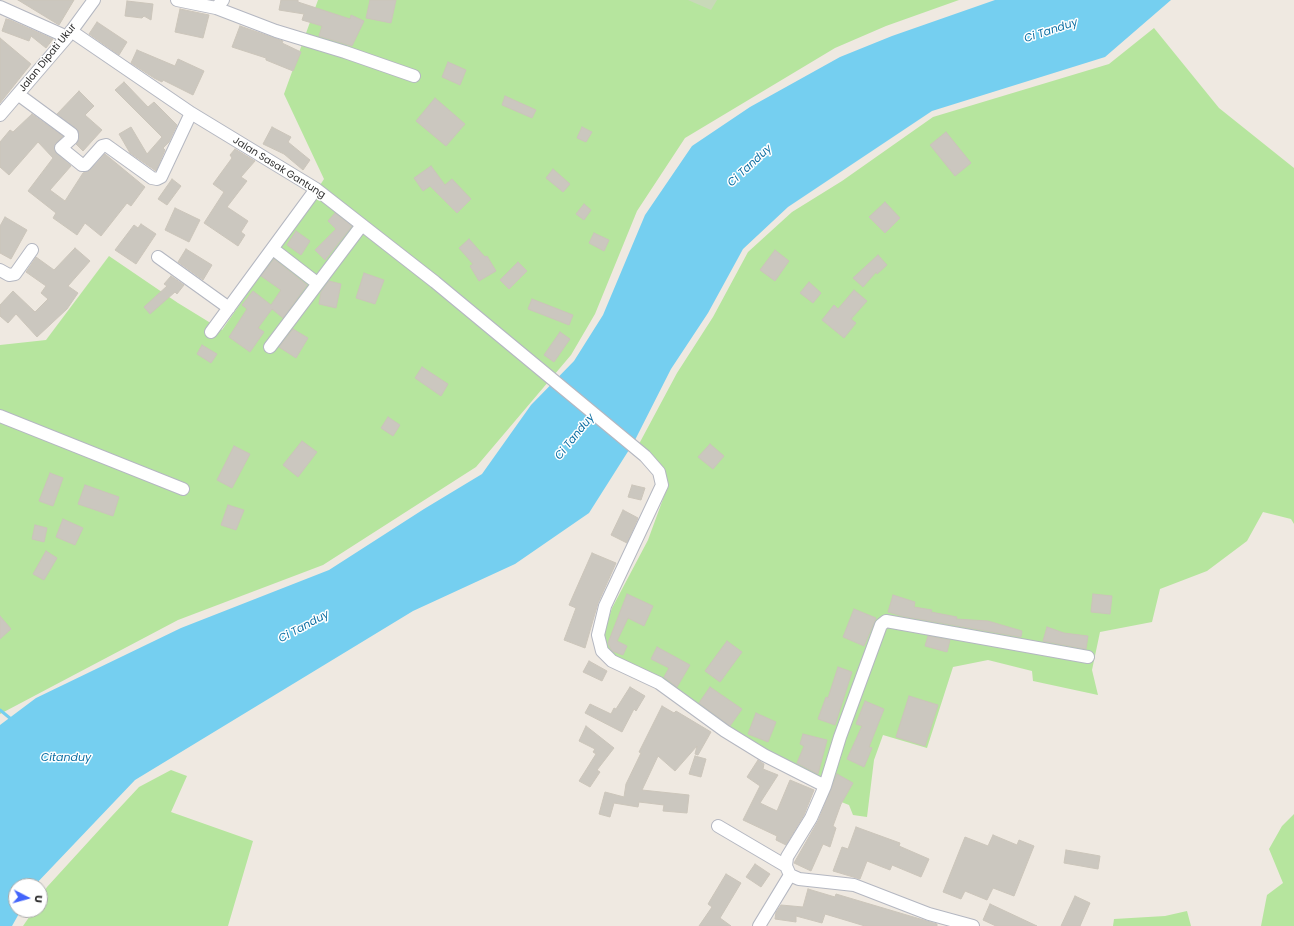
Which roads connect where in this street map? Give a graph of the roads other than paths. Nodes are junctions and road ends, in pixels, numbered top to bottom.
1 (94, 0) edge
2 (177, 0) edge
3 (219, 4) edge
4 (0, 7) edge
5 (69, 34) junction
6 (414, 76) dead end
7 (19, 94) junction
8 (191, 113) junction
9 (0, 115) edge
10 (316, 189) junction
11 (362, 225) junction
12 (272, 249) junction
13 (32, 250) dead end
14 (158, 257) dead end
15 (0, 270) edge
16 (318, 283) junction
17 (229, 308) junction
18 (211, 332) dead end
19 (270, 347) dead end
20 (0, 416) edge
21 (184, 489) dead end
22 (1088, 657) dead end
23 (825, 786) junction
24 (718, 826) dead end
25 (788, 871) junction
26 (759, 926) edge
27 (973, 926) edge

1 - 5 street, Jalan Dipati Ukur
2 - 3 street
3 - 6 street
4 - 5 street, Jalan Sasak Gantung
5 - 7 street, Jalan Dipati Ukur
5 - 8 street, Jalan Sasak Gantung
7 - 8 street
7 - 9 street, Jalan Dipati Ukur
8 - 10 street, Jalan Sasak Gantung
10 - 11 street, Jalan Sasak Gantung
10 - 12 street
11 - 16 street
11 - 23 street, Jalan Sasak Gantung
12 - 16 street
12 - 17 street
13 - 15 street
14 - 17 street
16 - 19 street
17 - 18 street
20 - 21 street
22 - 23 street
23 - 25 street
24 - 25 street
25 - 26 street
25 - 27 street

